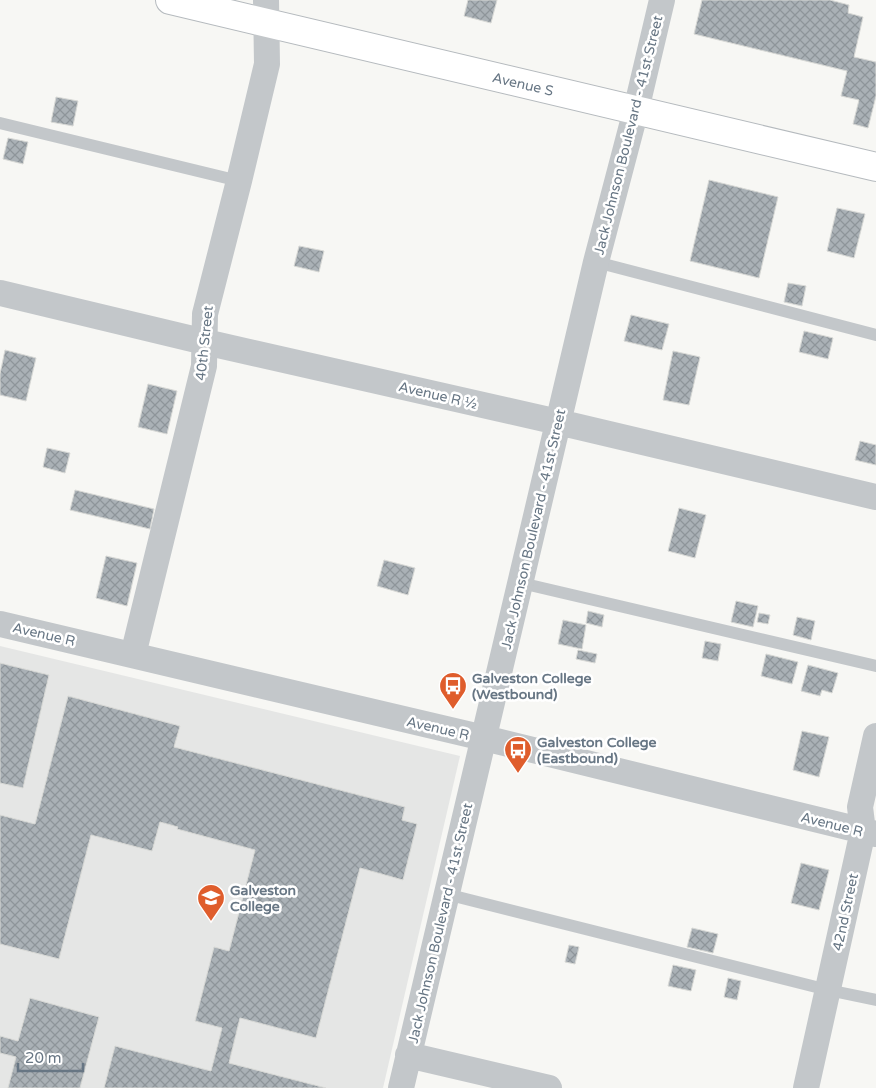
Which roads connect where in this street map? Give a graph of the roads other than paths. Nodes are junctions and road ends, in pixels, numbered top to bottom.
1 (170, 0) edge
2 (662, 0) edge
3 (266, 11) edge
4 (636, 110) junction
5 (0, 123) edge
6 (876, 167) edge
7 (240, 181) junction
8 (596, 262) junction
9 (0, 293) edge
10 (876, 335) edge
11 (205, 342) junction
12 (558, 422) junction
13 (876, 497) edge
14 (521, 583) junction
15 (0, 624) edge
16 (133, 655) junction
17 (876, 666) edge
18 (876, 736) edge
19 (484, 738) junction
20 (869, 833) edge
21 (446, 894) junction
22 (828, 990) junction
23 (876, 1000) edge
24 (408, 1055) junction
25 (401, 1088) edge
26 (549, 1088) edge
27 (806, 1088) edge

1 - 3 main road, Avenue S
2 - 4 street, Jack Johnson Boulevard - 41st Street
3 - 4 main road, Avenue S
3 - 7 street, 40th Street
4 - 6 main road, Avenue S
4 - 8 street, Jack Johnson Boulevard - 41st Street
5 - 7 lane
7 - 11 street, 40th Street
8 - 10 lane
8 - 12 street, Jack Johnson Boulevard - 41st Street
9 - 11 street, Avenue R ½
11 - 12 street, Avenue R ½
11 - 16 street, 40th Street
12 - 13 street, Avenue R ½
12 - 14 street, Jack Johnson Boulevard - 41st Street
14 - 17 lane
14 - 19 street, Jack Johnson Boulevard - 41st Street
15 - 16 street, Avenue R
16 - 19 street, Avenue R
18 - 20 street, 42nd Street
19 - 20 street, Avenue R
19 - 21 street, Jack Johnson Boulevard - 41st Street
20 - 22 street, 42nd Street
21 - 22 lane
21 - 24 street, Jack Johnson Boulevard - 41st Street
22 - 23 lane
22 - 27 street, 42nd Street
24 - 25 street, Jack Johnson Boulevard - 41st Street
24 - 26 street

